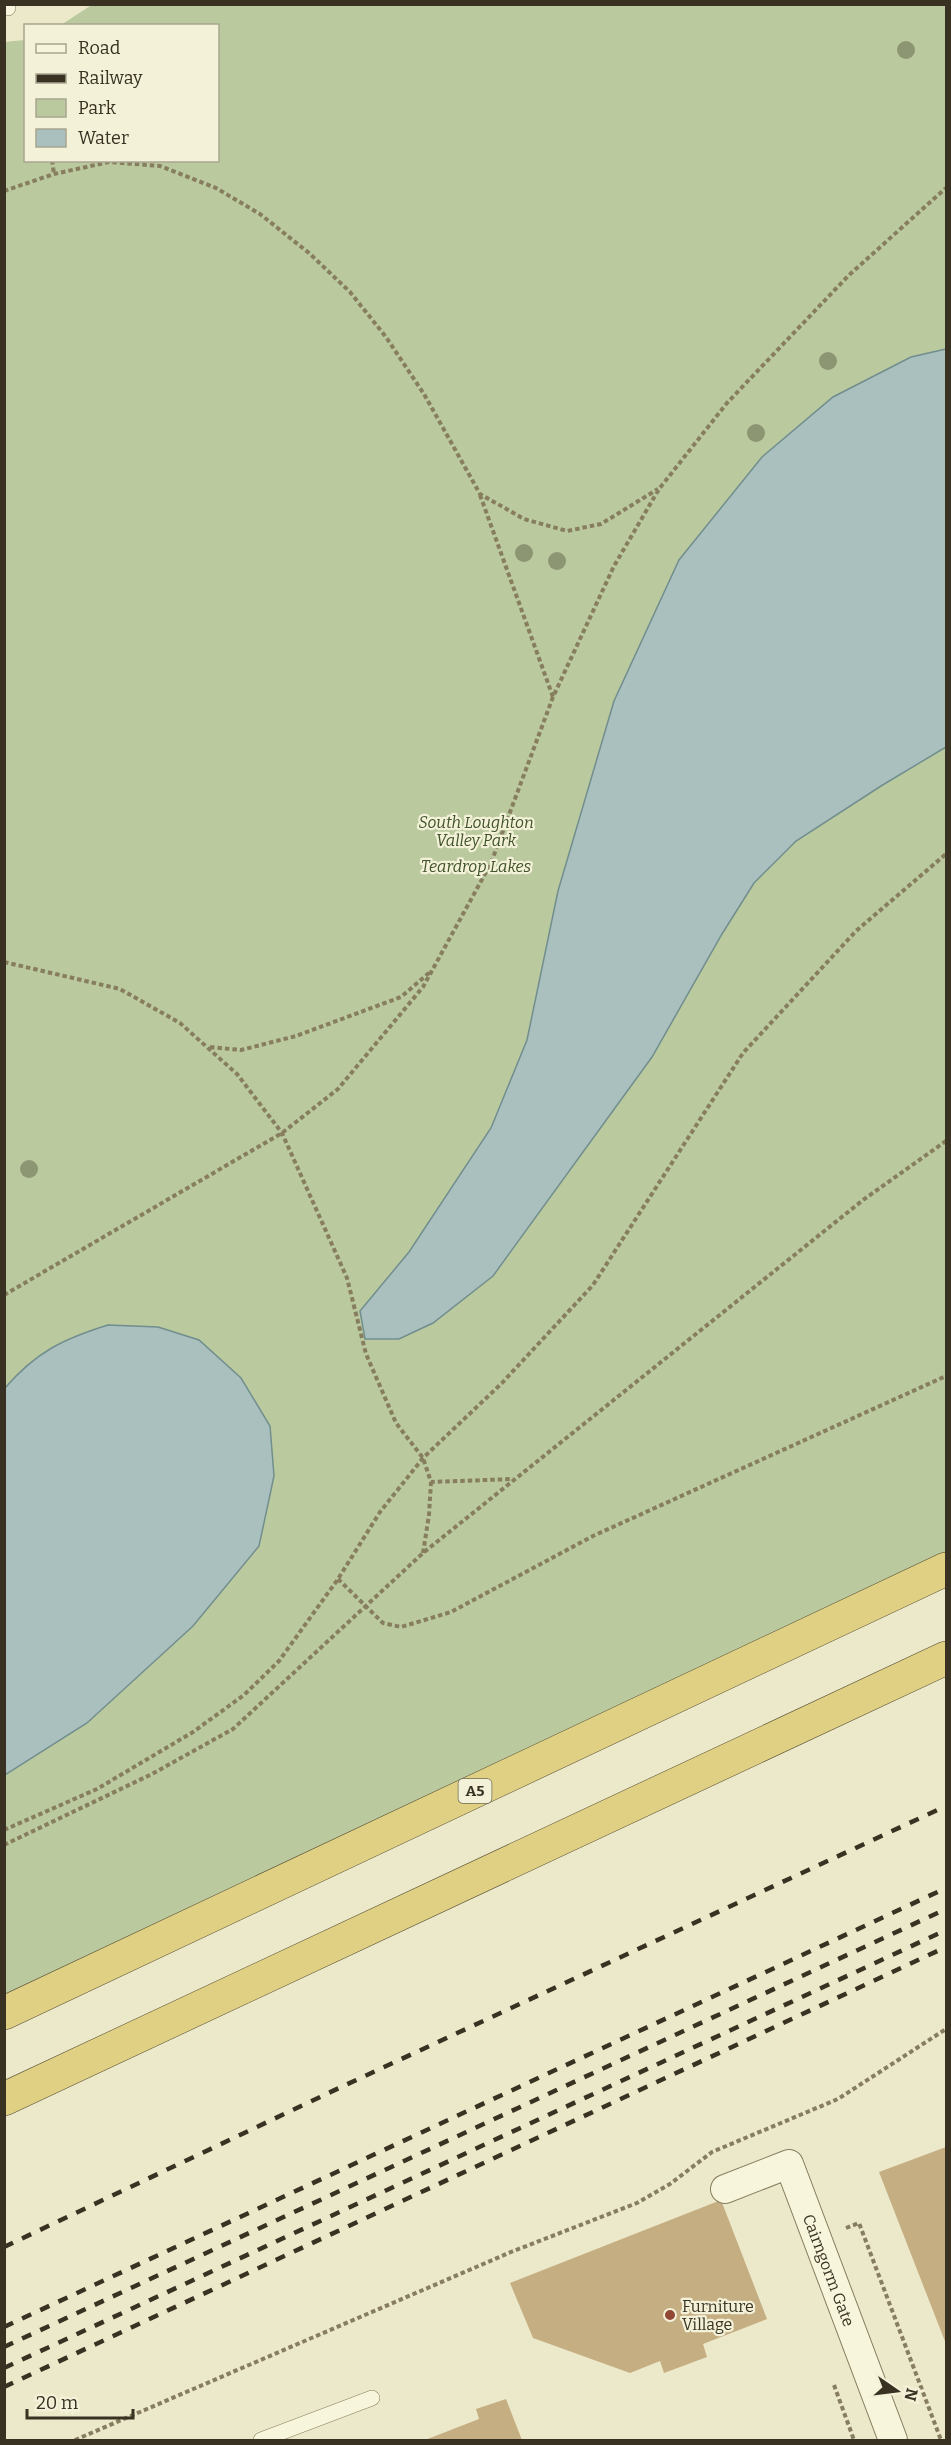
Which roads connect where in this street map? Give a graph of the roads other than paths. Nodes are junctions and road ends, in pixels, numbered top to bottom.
1 (946, 1569) edge
2 (946, 1658) edge
3 (4, 2013) edge
4 (4, 2099) edge
5 (725, 2189) dead end
6 (372, 2398) dead end
7 (261, 2440) edge
8 (893, 2440) edge

1 - 3 highway, A5
2 - 4 highway
5 - 8 street, Cairngorm Gate
6 - 7 lane

